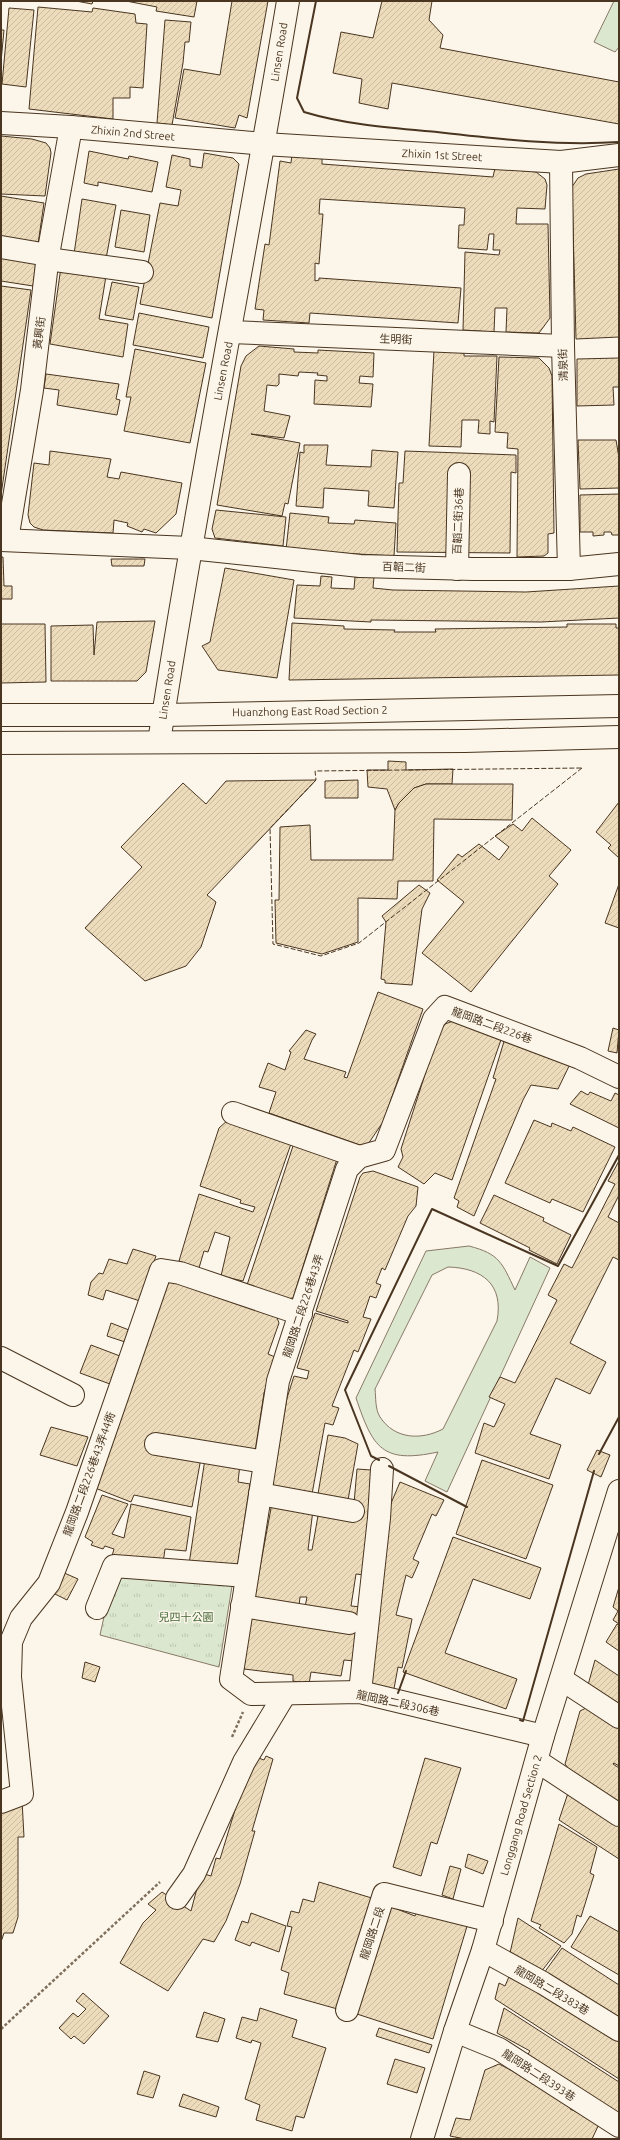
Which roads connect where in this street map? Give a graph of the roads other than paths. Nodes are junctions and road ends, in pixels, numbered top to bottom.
1 (288, 1) edge
2 (1, 123) edge
3 (72, 127) junction
4 (264, 144) junction
5 (619, 155) edge
6 (561, 162) junction
7 (1, 248) edge
8 (48, 257) junction
9 (142, 272) dead end
10 (230, 332) junction
11 (563, 346) junction
12 (460, 474) dead end
13 (4, 540) edge
14 (190, 548) junction
15 (619, 564) edge
16 (457, 569) junction
17 (569, 569) junction
18 (619, 706) edge
19 (1, 715) edge
20 (163, 715) junction
21 (619, 737) edge
22 (159, 742) junction
23 (1, 743) edge
24 (619, 1077) edge
25 (233, 1113) dead end
26 (359, 1157) junction
27 (301, 1314) junction
28 (1, 1358) edge
29 (73, 1395) dead end
30 (156, 1444) dead end
31 (265, 1462) junction
32 (382, 1469) dead end
33 (619, 1491) edge
34 (260, 1494) junction
35 (353, 1511) dead end
36 (247, 1576) junction
37 (242, 1606) junction
38 (97, 1608) dead end
39 (349, 1623) dead end
40 (561, 1679) junction
41 (360, 1692) junction
42 (251, 1694) joint
43 (285, 1694) junction
44 (619, 1717) edge
45 (543, 1736) junction
46 (537, 1761) junction
47 (1, 1802) edge
48 (619, 1815) edge
49 (177, 1898) dead end
50 (492, 1921) junction
51 (483, 1950) junction
52 (347, 2010) dead end
53 (619, 2030) edge
54 (455, 2031) junction
55 (619, 2127) edge
56 (422, 2139) edge
57 (606, 2139) edge

1 - 4 main road, Linsen Road
2 - 3 main road, Zhixin 2nd Street
3 - 4 main road, Zhixin 2nd Street
3 - 8 main road, 黃興街
4 - 6 main road, Zhixin 1st Street
4 - 10 main road, Linsen Road
5 - 6 main road, Zhixin 1st Street
6 - 11 main road, 清泉街
7 - 8 main road
8 - 9 main road
8 - 13 main road, 黃興街
10 - 11 main road, 生明街
10 - 14 main road, Linsen Road
11 - 17 main road, 清泉街
12 - 16 main road, 百韜二街36巷
13 - 14 main road, 黃興街
14 - 16 main road, 百韜二街
14 - 20 main road, Linsen Road
15 - 17 main road, 百韜二街
16 - 17 main road, 百韜二街
18 - 20 main road, Huanzhong East Road Section 2
19 - 20 main road, Huanzhong East Road Section 2
20 - 22 main road, Linsen Road
21 - 22 main road
22 - 23 main road
24 - 26 main road, 龍岡路二段226巷
25 - 26 main road
26 - 27 main road, 龍岡路二段226巷43弄
27 - 31 main road, 龍岡路二段226巷43弄
27 - 47 main road, 龍岡路二段226巷43弄44衖
28 - 29 main road
30 - 31 main road
31 - 34 main road, 龍岡路二段226巷43弄
32 - 41 main road
33 - 40 main road, Longgang Road Section 2
34 - 35 main road
34 - 36 main road, 龍岡路二段226巷43弄
36 - 37 main road, 龍岡路二段226巷43弄
36 - 38 main road
37 - 39 main road
37 - 42 main road, 龍岡路二段226巷43弄
40 - 44 main road
40 - 45 main road, Longgang Road Section 2
41 - 43 main road, 龍岡路二段306巷
41 - 45 main road, 龍岡路二段306巷
42 - 43 main road, 龍岡路二段306巷
43 - 49 main road
45 - 46 main road, Longgang Road Section 2
46 - 48 main road
46 - 50 main road, Longgang Road Section 2
50 - 51 main road, Longgang Road Section 2
50 - 52 main road, 龍岡路二段
51 - 53 main road, 龍岡路二段383巷
51 - 54 main road, Longgang Road Section 2
54 - 55 main road, 龍岡路二段393巷
54 - 56 main road, Longgang Road Section 2
55 - 57 main road

